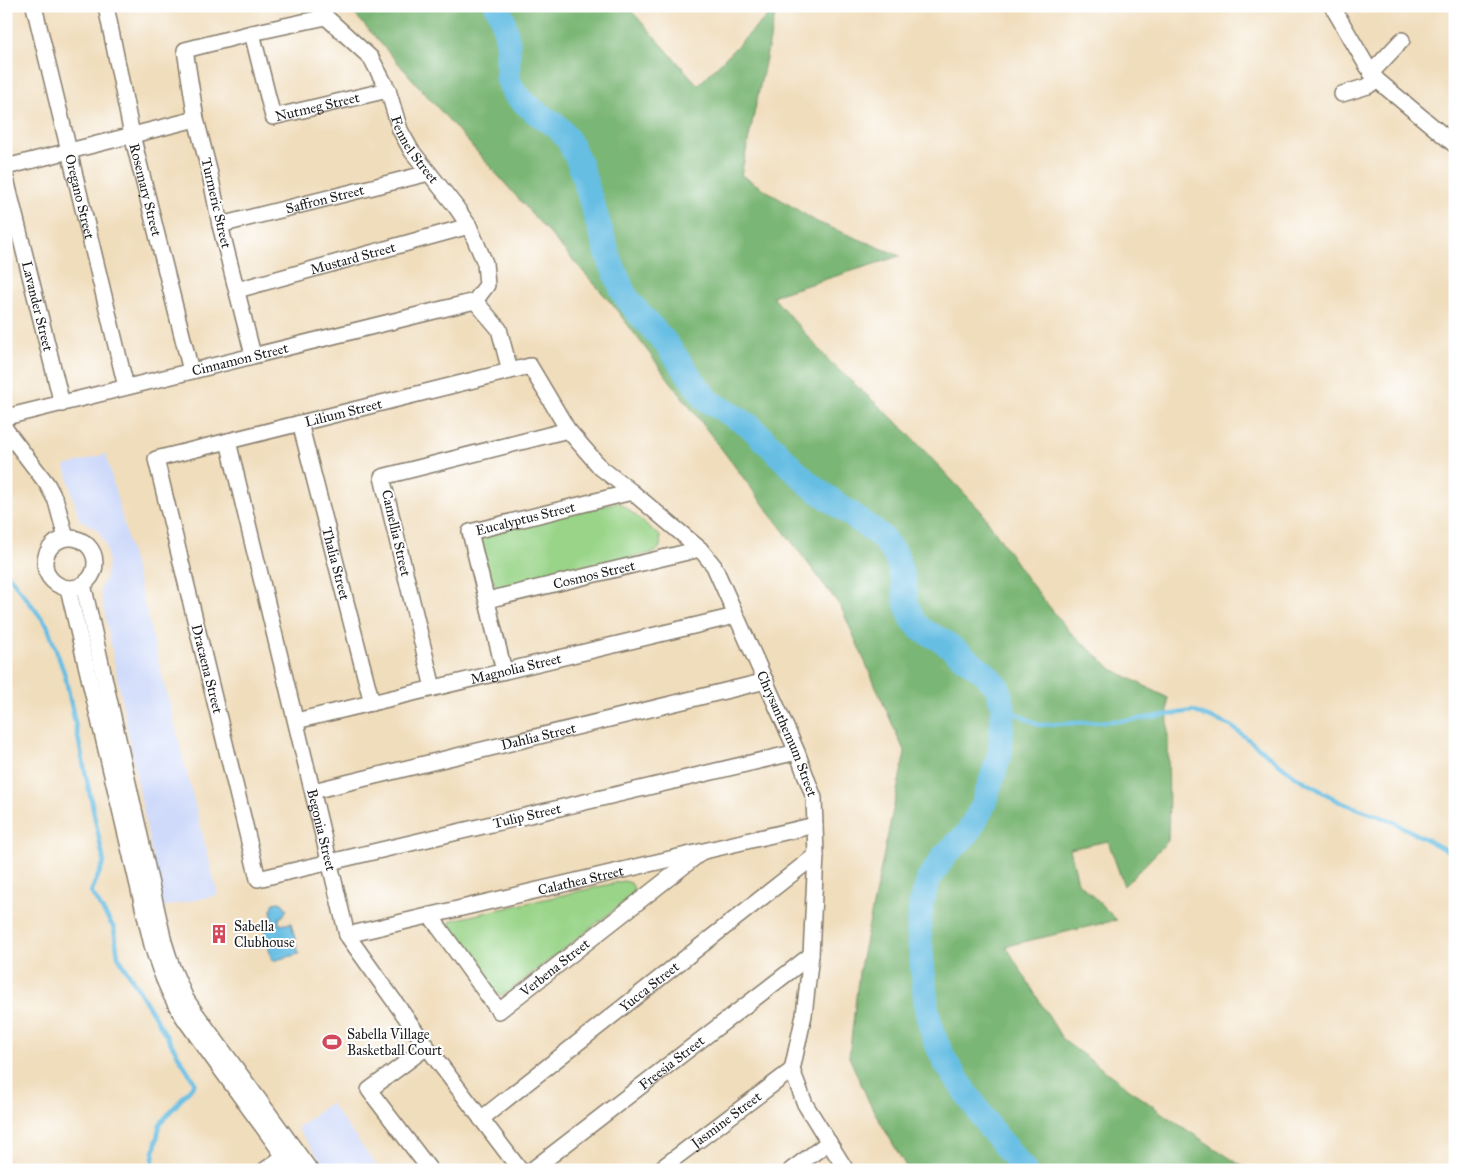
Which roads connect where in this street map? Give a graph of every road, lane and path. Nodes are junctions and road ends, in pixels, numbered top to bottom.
1 (34, 6) edge
2 (106, 6) edge
3 (1332, 6) edge
4 (322, 12) edge
5 (252, 33) junction
6 (1402, 40) dead end
7 (1374, 76) junction
8 (388, 90) junction
9 (1342, 94) dead end
10 (196, 119) junction
11 (132, 135) junction
12 (1455, 145) edge
13 (68, 151) junction
14 (6, 167) edge
15 (429, 174) junction
16 (6, 179) edge
17 (220, 225) junction
18 (468, 226) junction
19 (237, 290) junction
20 (475, 301) junction
21 (253, 355) junction
22 (530, 366) joint
23 (191, 371) junction
24 (510, 371) junction
25 (126, 388) junction
26 (62, 404) junction
27 (6, 418) edge
28 (300, 423) junction
29 (6, 430) edge
30 (568, 430) junction
31 (228, 441) junction
32 (156, 459) joint
33 (632, 492) junction
34 (66, 538) junction
35 (700, 549) junction
36 (75, 586) junction
37 (487, 600) junction
38 (735, 616) junction
39 (504, 671) junction
40 (766, 681) junction
41 (433, 688) junction
42 (372, 703) junction
43 (296, 721) junction
44 (797, 752) junction
45 (313, 792) junction
46 (815, 825) junction
47 (702, 852) junction
48 (816, 854) junction
49 (330, 862) junction
50 (258, 879) joint
51 (430, 915) junction
52 (347, 934) junction
53 (811, 956) junction
54 (427, 1047) junction
55 (792, 1070) junction
56 (481, 1119) junction
57 (829, 1142) junction
58 (289, 1152) junction
59 (266, 1170) edge
60 (294, 1170) edge
61 (310, 1170) edge
62 (430, 1170) edge
63 (520, 1170) edge
64 (532, 1170) edge
65 (659, 1170) edge
66 (791, 1170) edge
67 (846, 1170) edge

1 - 13 street, Oregano Street
2 - 11 street, Rosemary Street
3 - 7 street
4 - 5 street
4 - 8 street, Fennel Street
5 - 8 street, Nutmeg Street
5 - 10 street, Turmeric Street
6 - 7 street
7 - 9 street
7 - 12 street
8 - 15 street, Fennel Street
10 - 11 street
10 - 17 street, Turmeric Street
11 - 13 street
11 - 23 street, Rosemary Street
13 - 14 street
13 - 25 street, Oregano Street
15 - 17 street, Saffron Street
15 - 18 street, Fennel Street
16 - 26 street, Lavander Street
17 - 19 street, Turmeric Street
18 - 19 street, Mustard Street
18 - 20 street, Fennel Street
19 - 21 street, Turmeric Street
20 - 21 street, Cinnamon Street
20 - 24 street
21 - 23 street, Cinnamon Street
22 - 24 street, Lilium Street
22 - 30 street, Chrysanthemum Street
23 - 25 street, Cinnamon Street
24 - 28 street, Lilium Street
25 - 26 street, Cinnamon Street
26 - 27 street, Cinnamon Street
28 - 31 street, Lilium Street
28 - 42 street, Thalia Street
29 - 34 street
30 - 33 street, Chrysanthemum Street
30 - 41 street, Camellia Street
31 - 32 street, Lilium Street
31 - 43 street, Begonia Street
32 - 50 street, Dracaena Street
33 - 35 street, Chrysanthemum Street
33 - 37 street, Eucalyptus Street
34 - 36 street
34 - 36 street
35 - 37 street, Cosmos Street
35 - 38 street, Chrysanthemum Street
36 - 58 street
37 - 39 street, Eucalyptus Street
38 - 39 street, Magnolia Street
38 - 40 street, Chrysanthemum Street
39 - 41 street, Magnolia Street
40 - 44 street, Chrysanthemum Street
40 - 45 street, Dahlia Street
41 - 42 street, Magnolia Street
42 - 43 street, Magnolia Street
43 - 45 street, Begonia Street
44 - 46 street, Chrysanthemum Street
44 - 49 street, Tulip Street
45 - 49 street, Begonia Street
46 - 47 street, Calathea Street
46 - 48 street, Chrysanthemum Street
47 - 51 street, Calathea Street
47 - 51 street, Verbena Street
48 - 53 street, Chrysanthemum Street
48 - 56 street, Yucca Street
49 - 50 street, Tulip Street
49 - 52 street, Begonia Street
51 - 52 street, Calathea Street
52 - 54 street, Begonia Street
53 - 55 street, Chrysanthemum Street
53 - 64 street, Freesia Street
54 - 56 street, Begonia Street
54 - 62 street
55 - 57 street
55 - 65 street, Jasmine Street
56 - 63 street, Begonia Street
57 - 66 street
57 - 67 street
58 - 59 street
58 - 60 street
58 - 61 street

